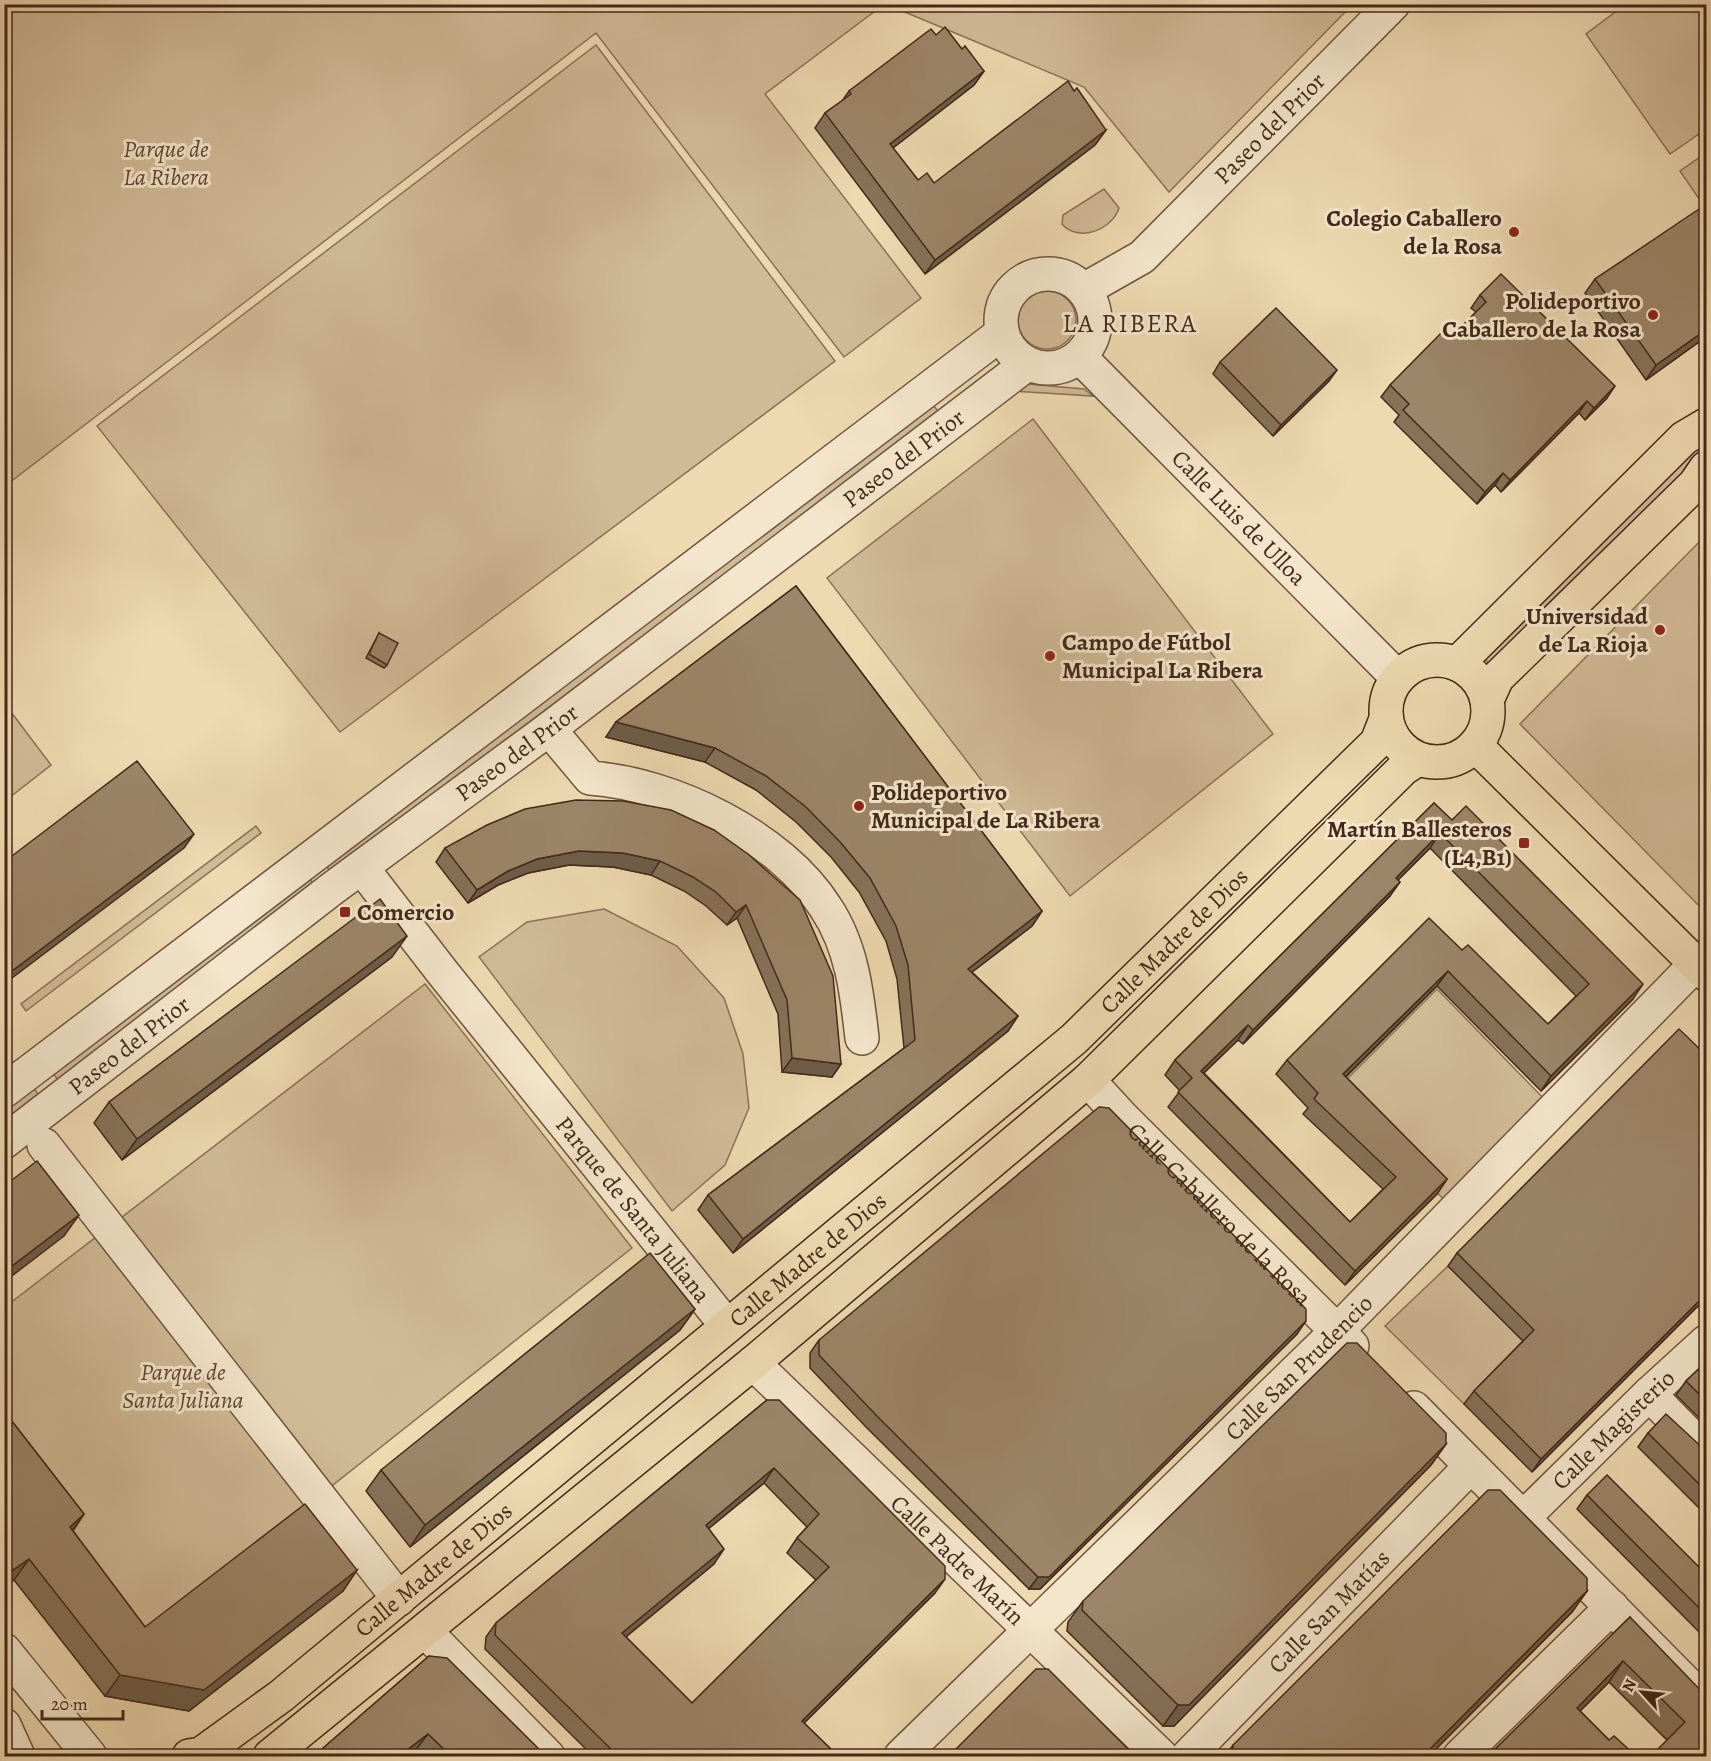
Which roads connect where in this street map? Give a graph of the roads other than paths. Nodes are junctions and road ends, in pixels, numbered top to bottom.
1 (1393, 4) edge
2 (1084, 290) junction
3 (1002, 333) junction
4 (1080, 357) junction
5 (1027, 364) junction
6 (1707, 424) edge
7 (1707, 468) edge
8 (1457, 664) junction
9 (1398, 678) junction
10 (1487, 700) junction
11 (1386, 719) junction
12 (549, 729) junction
13 (1476, 746) junction
14 (1418, 759) junction
15 (362, 868) junction
16 (1701, 975) edge
17 (862, 1038) dead end
18 (1088, 1080) junction
19 (4, 1091) edge
20 (4, 1142) edge
21 (44, 1145) dead end
22 (727, 1326) junction
23 (1337, 1331) junction
24 (1707, 1342) edge
25 (753, 1363) junction
26 (1370, 1365) edge
27 (1396, 1390) edge
28 (1649, 1394) junction
29 (1707, 1452) edge
30 (1471, 1466) junction
31 (1522, 1519) junction
32 (399, 1599) junction
33 (1612, 1607) junction
34 (426, 1631) junction
35 (1031, 1632) junction
36 (4, 1650) edge
37 (1707, 1703) edge
38 (4, 1725) edge
39 (18, 1756) edge
40 (90, 1756) edge
41 (189, 1756) edge
42 (270, 1756) edge
43 (548, 1756) edge
44 (901, 1756) edge
45 (1161, 1756) edge
46 (1188, 1756) edge
47 (1460, 1756) edge

1 - 2 street, Paseo del Prior
2 - 3 street
2 - 4 street
3 - 5 street
3 - 19 street, Paseo del Prior
4 - 5 street
4 - 9 street, Calle Luis de Ulloa
5 - 12 street, Paseo del Prior
6 - 8 main road
7 - 10 main road
8 - 9 main road
8 - 10 main road
9 - 11 main road
10 - 13 main road
11 - 14 main road
11 - 22 main road, Calle Madre de Dios
12 - 15 street, Paseo del Prior
12 - 17 street
13 - 14 main road
13 - 16 main road
14 - 18 main road, Calle Madre de Dios
15 - 20 street, Paseo del Prior
15 - 22 street, Parque de Santa Juliana
16 - 23 street, Calle San Prudencio
18 - 23 street, Calle Caballero de la Rosa
18 - 25 main road, Calle Madre de Dios
21 - 32 street
22 - 32 main road, Calle Madre de Dios
23 - 26 street, Calle Caballero de la Rosa
23 - 35 street, Calle San Prudencio
24 - 28 street, Calle Magisterio
25 - 34 main road, Calle Madre de Dios
25 - 35 street, Calle Padre Marín
27 - 30 street
28 - 29 street
28 - 31 street, Calle Magisterio
30 - 31 street
30 - 46 street, Calle San Matías
31 - 33 street
32 - 41 main road, Calle Madre de Dios
33 - 37 street
33 - 47 street
34 - 42 main road, Calle Madre de Dios
34 - 43 street
35 - 44 street, Calle San Prudencio
35 - 45 street, Calle Padre Marín
36 - 40 street
38 - 39 street

